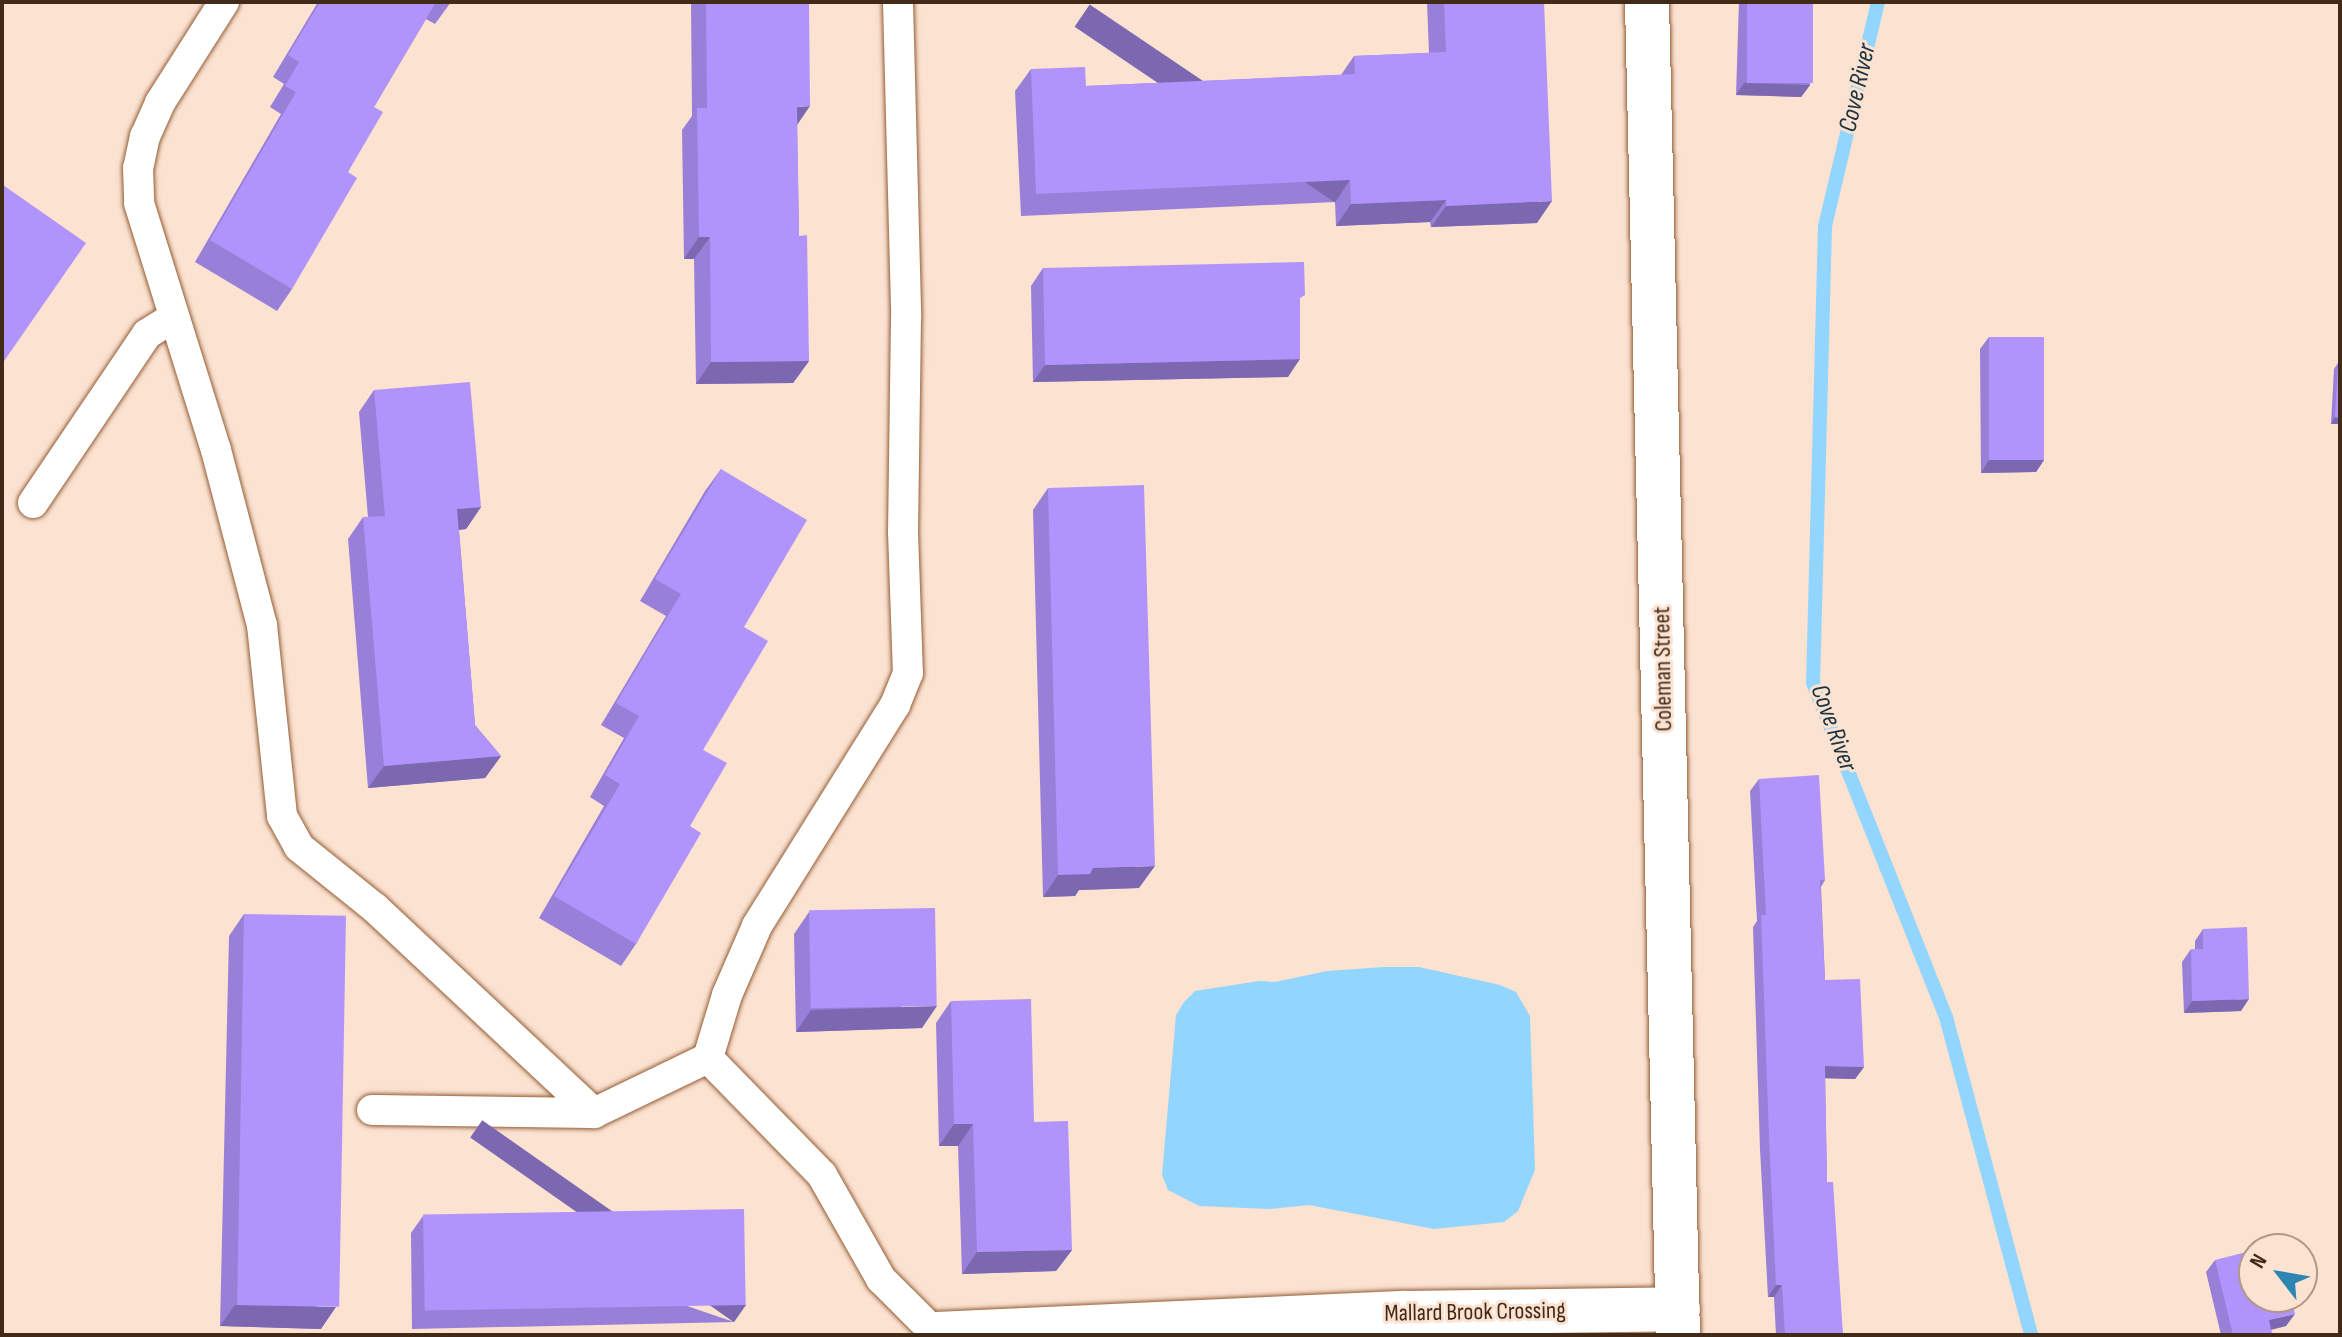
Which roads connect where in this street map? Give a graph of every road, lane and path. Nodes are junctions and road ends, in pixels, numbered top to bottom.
1 (224, 2) edge
2 (898, 2) edge
3 (1647, 2) edge
4 (173, 318) junction
5 (33, 503) dead end
6 (708, 1058) junction
7 (372, 1110) dead end
8 (594, 1113) junction
9 (1678, 1322) edge
10 (936, 1334) edge

1 - 4 lane
2 - 6 lane
3 - 9 street, Coleman Street
4 - 5 lane
4 - 8 lane
6 - 8 lane
6 - 10 lane
7 - 8 lane
9 - 10 street, Mallard Brook Crossing

